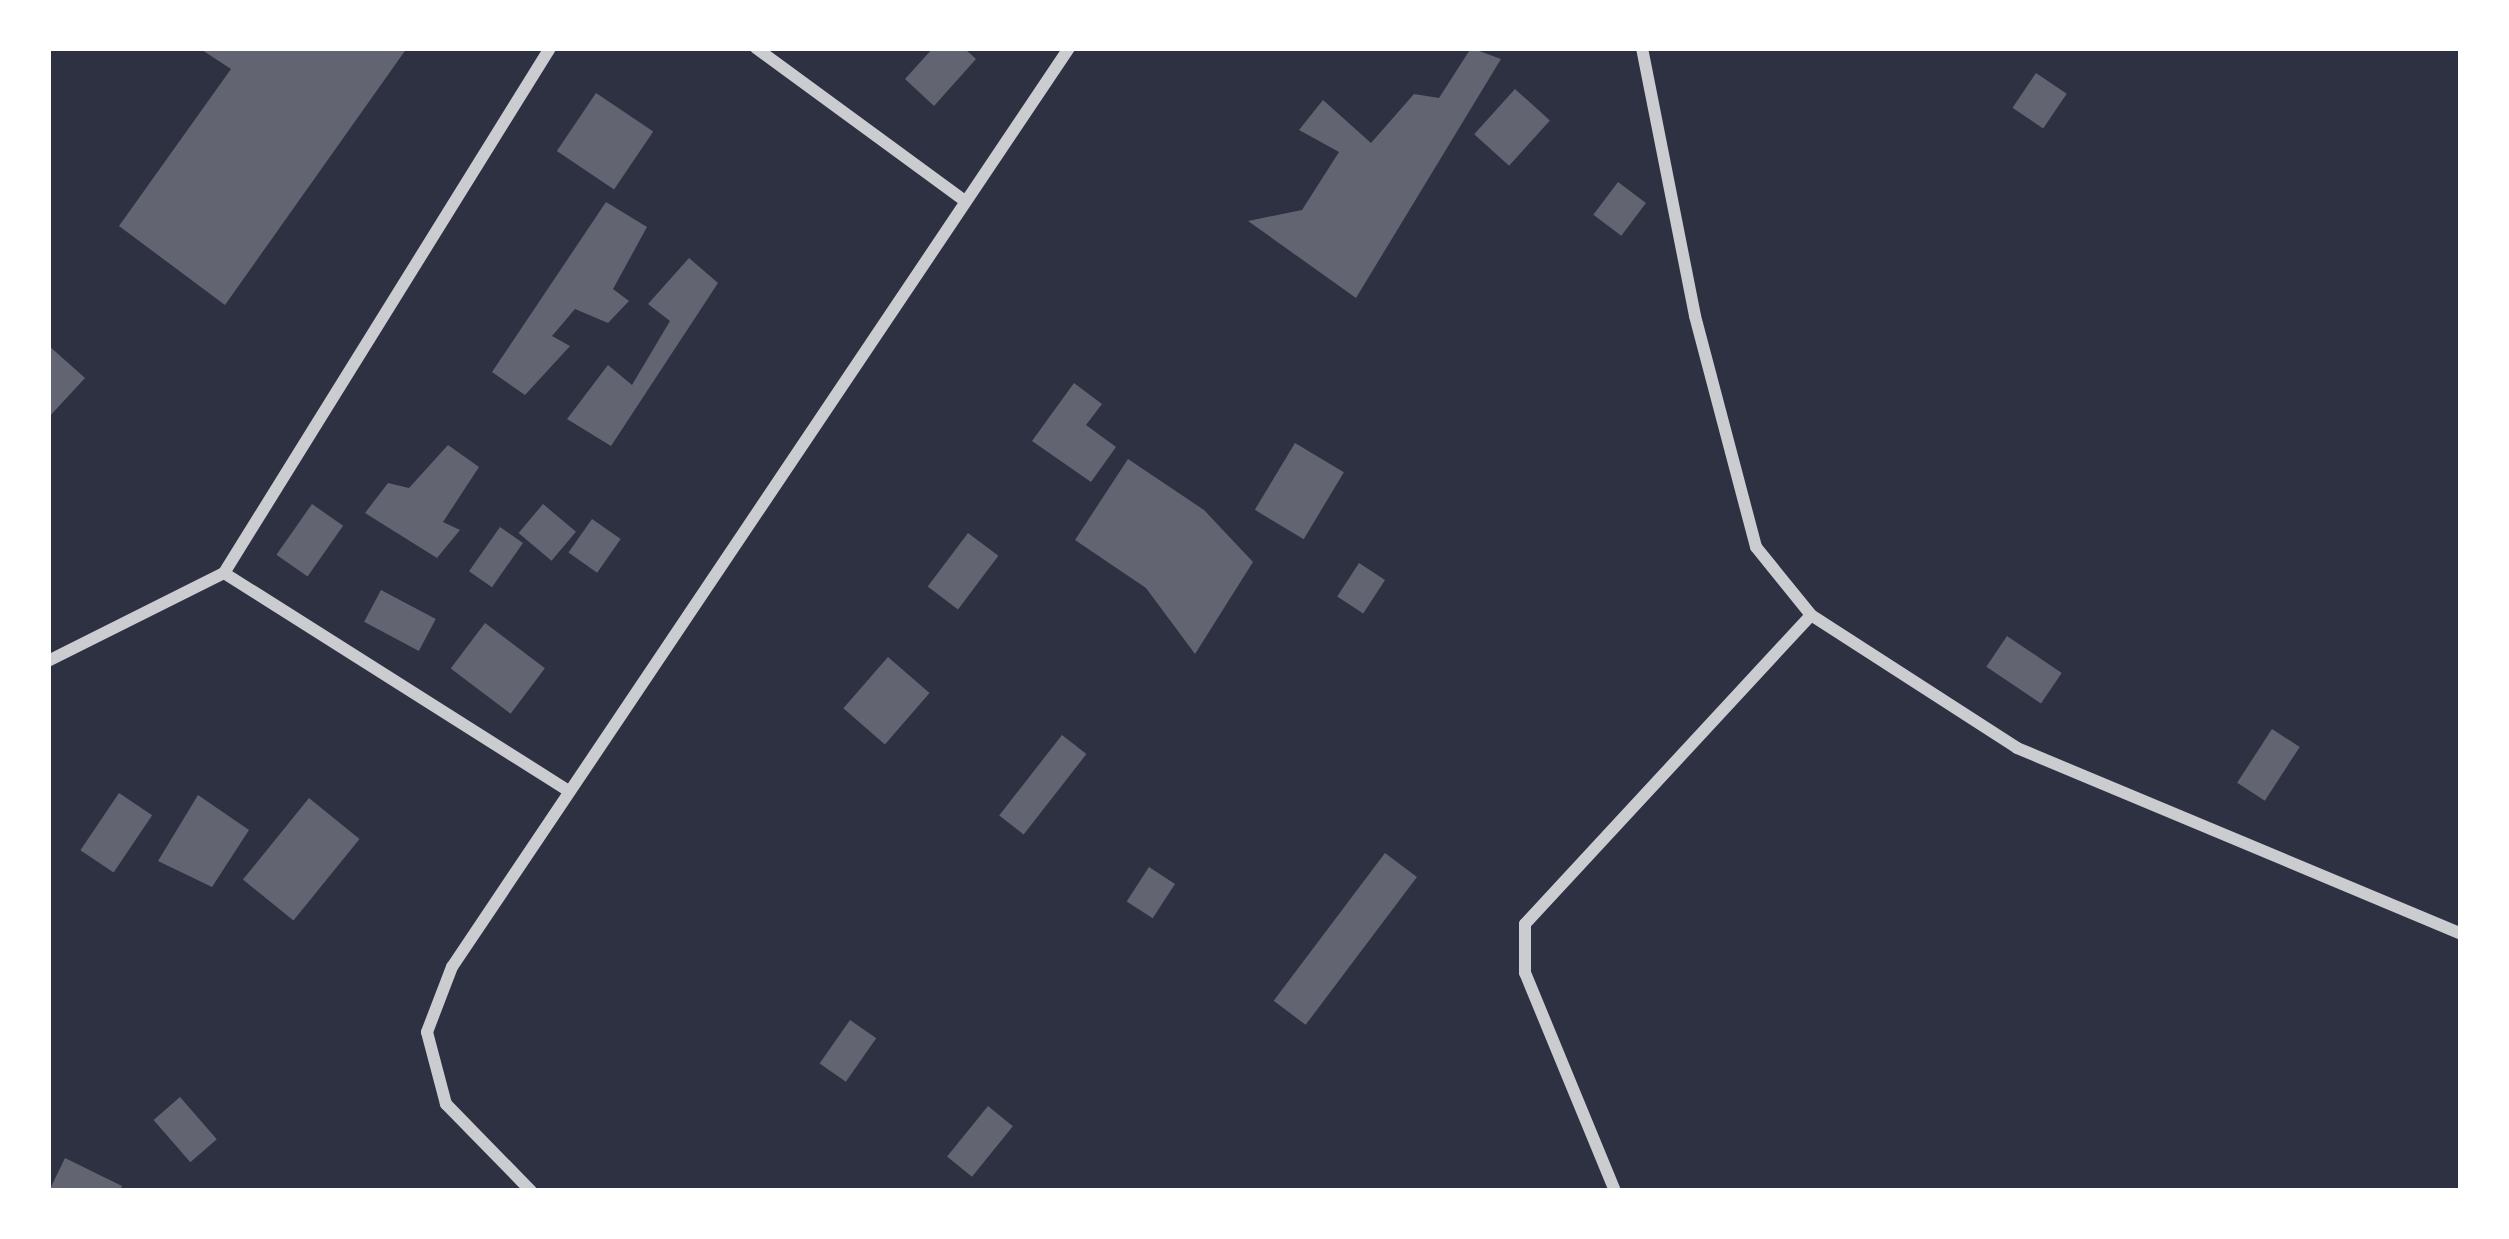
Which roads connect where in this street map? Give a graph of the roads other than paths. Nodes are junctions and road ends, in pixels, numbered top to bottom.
1 (550, 48) edge
2 (756, 48) edge
3 (1069, 48) edge
4 (1642, 48) edge
5 (965, 201) junction
6 (224, 573) junction
7 (1811, 614) junction
8 (48, 661) edge
9 (567, 790) junction
10 (2461, 934) edge
11 (531, 1191) edge
12 (1615, 1191) edge

1 - 6 street
2 - 5 street
3 - 5 street
4 - 7 street
5 - 9 street
6 - 8 street
6 - 9 street
7 - 10 street
7 - 12 street
9 - 11 street

